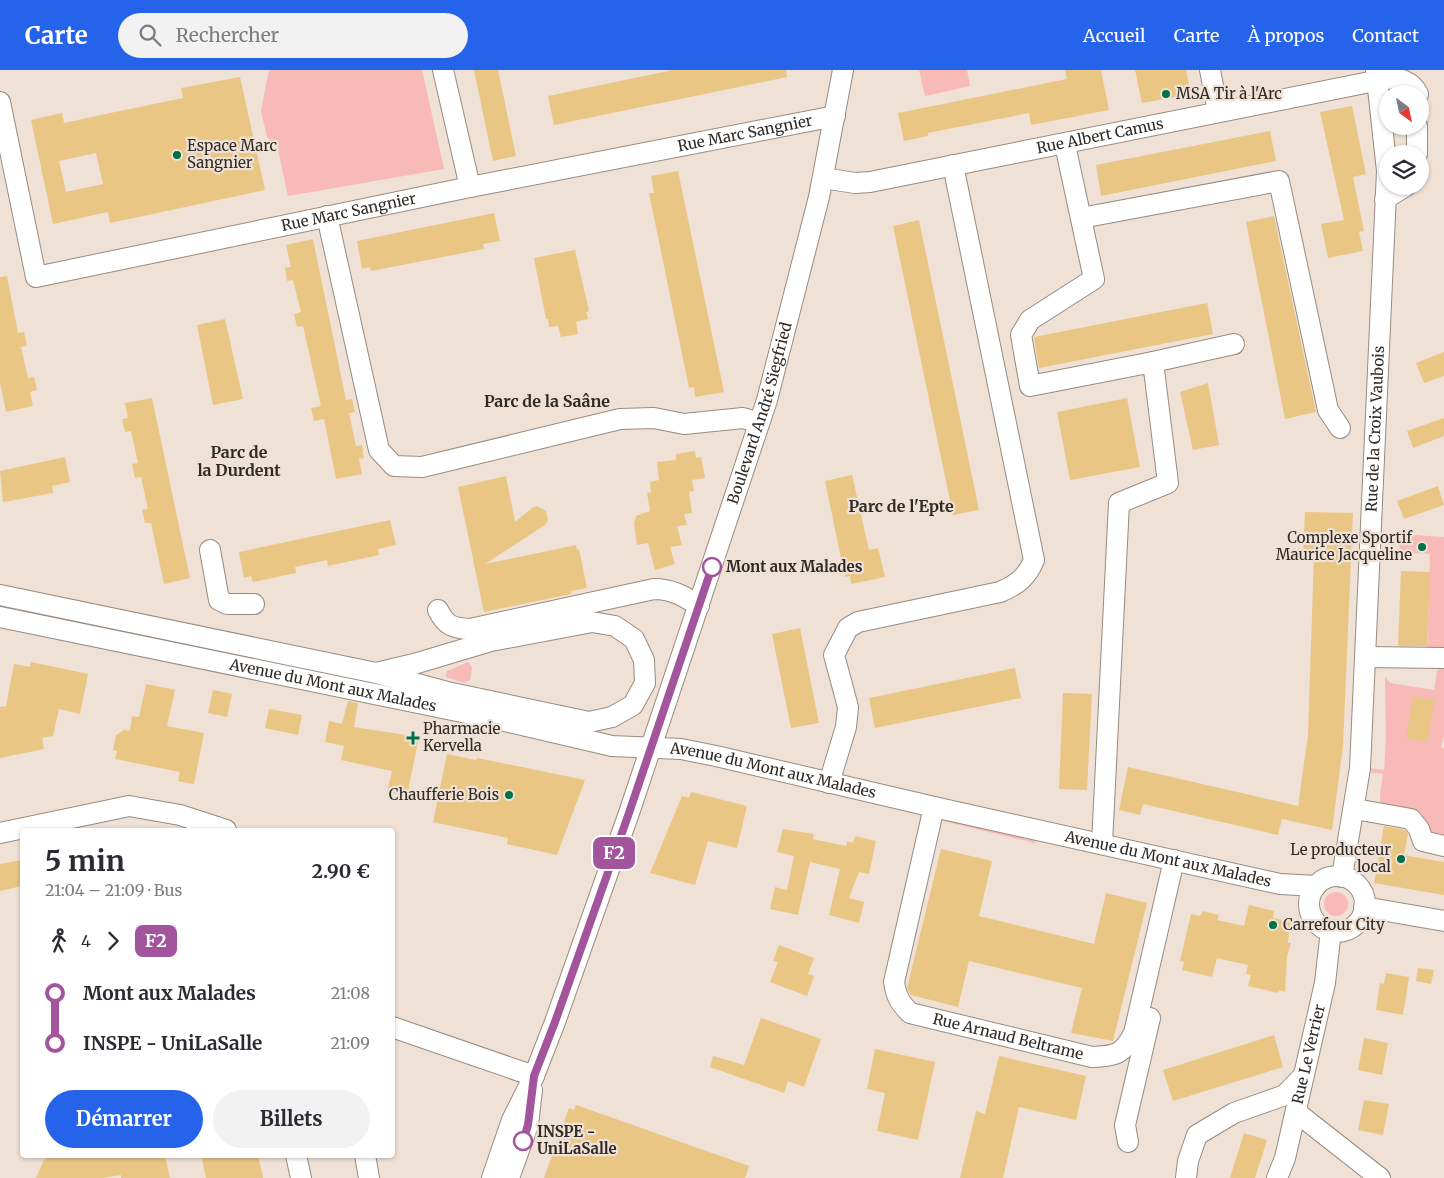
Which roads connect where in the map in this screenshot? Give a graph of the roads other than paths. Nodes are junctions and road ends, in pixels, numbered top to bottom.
1 (443, 70) edge
2 (843, 70) edge
3 (1210, 70) edge
4 (1376, 75) edge
5 (1412, 85) edge
6 (0, 102) edge
7 (1218, 112) junction
8 (835, 116) junction
9 (1067, 154) dead end
10 (953, 165) junction
11 (823, 178) junction
12 (470, 187) junction
13 (1391, 195) edge
14 (1385, 199) junction
15 (327, 216) junction
16 (1080, 218) junction
17 (1234, 344) dead end
18 (1153, 362) junction
19 (759, 423) junction
20 (1340, 428) dead end
21 (210, 550) dead end
22 (0, 595) edge
23 (254, 604) dead end
24 (699, 606) junction
25 (438, 610) dead end
26 (0, 617) edge
27 (1366, 657) junction
28 (1444, 658) edge
29 (376, 673) junction
30 (650, 748) junction
31 (829, 783) junction
32 (934, 807) junction
33 (1355, 809) junction
34 (24, 828) edge
35 (220, 828) edge
36 (20, 829) edge
37 (0, 833) edge
38 (1102, 844) junction
39 (1444, 846) edge
40 (1181, 862) junction
41 (1342, 876) junction
42 (1313, 894) junction
43 (1364, 907) junction
44 (1444, 921) edge
45 (1331, 930) junction
46 (395, 1028) edge
47 (534, 1076) junction
48 (1303, 1076) junction
49 (1296, 1112) junction
50 (1128, 1142) dead end
51 (297, 1158) edge
52 (365, 1158) edge
53 (301, 1178) edge
54 (369, 1178) edge
55 (492, 1178) edge
56 (510, 1178) edge
57 (1186, 1178) edge
58 (1278, 1178) edge
59 (1380, 1178) edge

1 - 12 street
2 - 8 street, Boulevard André Siegfried
3 - 7 street
4 - 5 street, Rue Albert Camus
4 - 7 street, Rue Albert Camus
4 - 14 street, Rue de la Croix Vaubois
6 - 15 street, Rue Marc Sangnier
7 - 10 street, Rue Albert Camus
8 - 11 street, Boulevard André Siegfried
8 - 12 street, Rue Marc Sangnier
9 - 16 street
10 - 11 street, Rue Albert Camus
10 - 31 street
11 - 19 street, Boulevard André Siegfried
12 - 15 street, Rue Marc Sangnier
13 - 14 street
14 - 27 street, Rue de la Croix Vaubois
15 - 19 street
16 - 18 street
16 - 20 street
17 - 18 street
18 - 38 street
19 - 24 street, Boulevard André Siegfried
21 - 23 street
22 - 29 street
24 - 25 street
24 - 30 street, Boulevard André Siegfried
26 - 30 street, Avenue du Mont aux Malades
27 - 28 street
27 - 33 street, Rue de la Croix Vaubois
29 - 29 street
30 - 31 street, Avenue du Mont aux Malades
30 - 47 street, Boulevard André Siegfried
31 - 32 street, Avenue du Mont aux Malades
32 - 38 street, Avenue du Mont aux Malades
32 - 40 street, Rue Arnaud Beltrame
33 - 39 street
33 - 41 street, Rue de la Croix Vaubois
34 - 35 street
36 - 37 street
38 - 40 street, Avenue du Mont aux Malades
40 - 42 street, Avenue du Mont aux Malades
40 - 50 street
41 - 42 street
41 - 43 street
42 - 45 street
43 - 44 street
43 - 45 street
45 - 48 street, Rue Le Verrier
46 - 47 street
47 - 55 street
47 - 56 street
48 - 49 street, Rue Le Verrier
48 - 57 street
49 - 58 street, Rue Le Verrier
49 - 59 street
51 - 53 street
52 - 54 street

